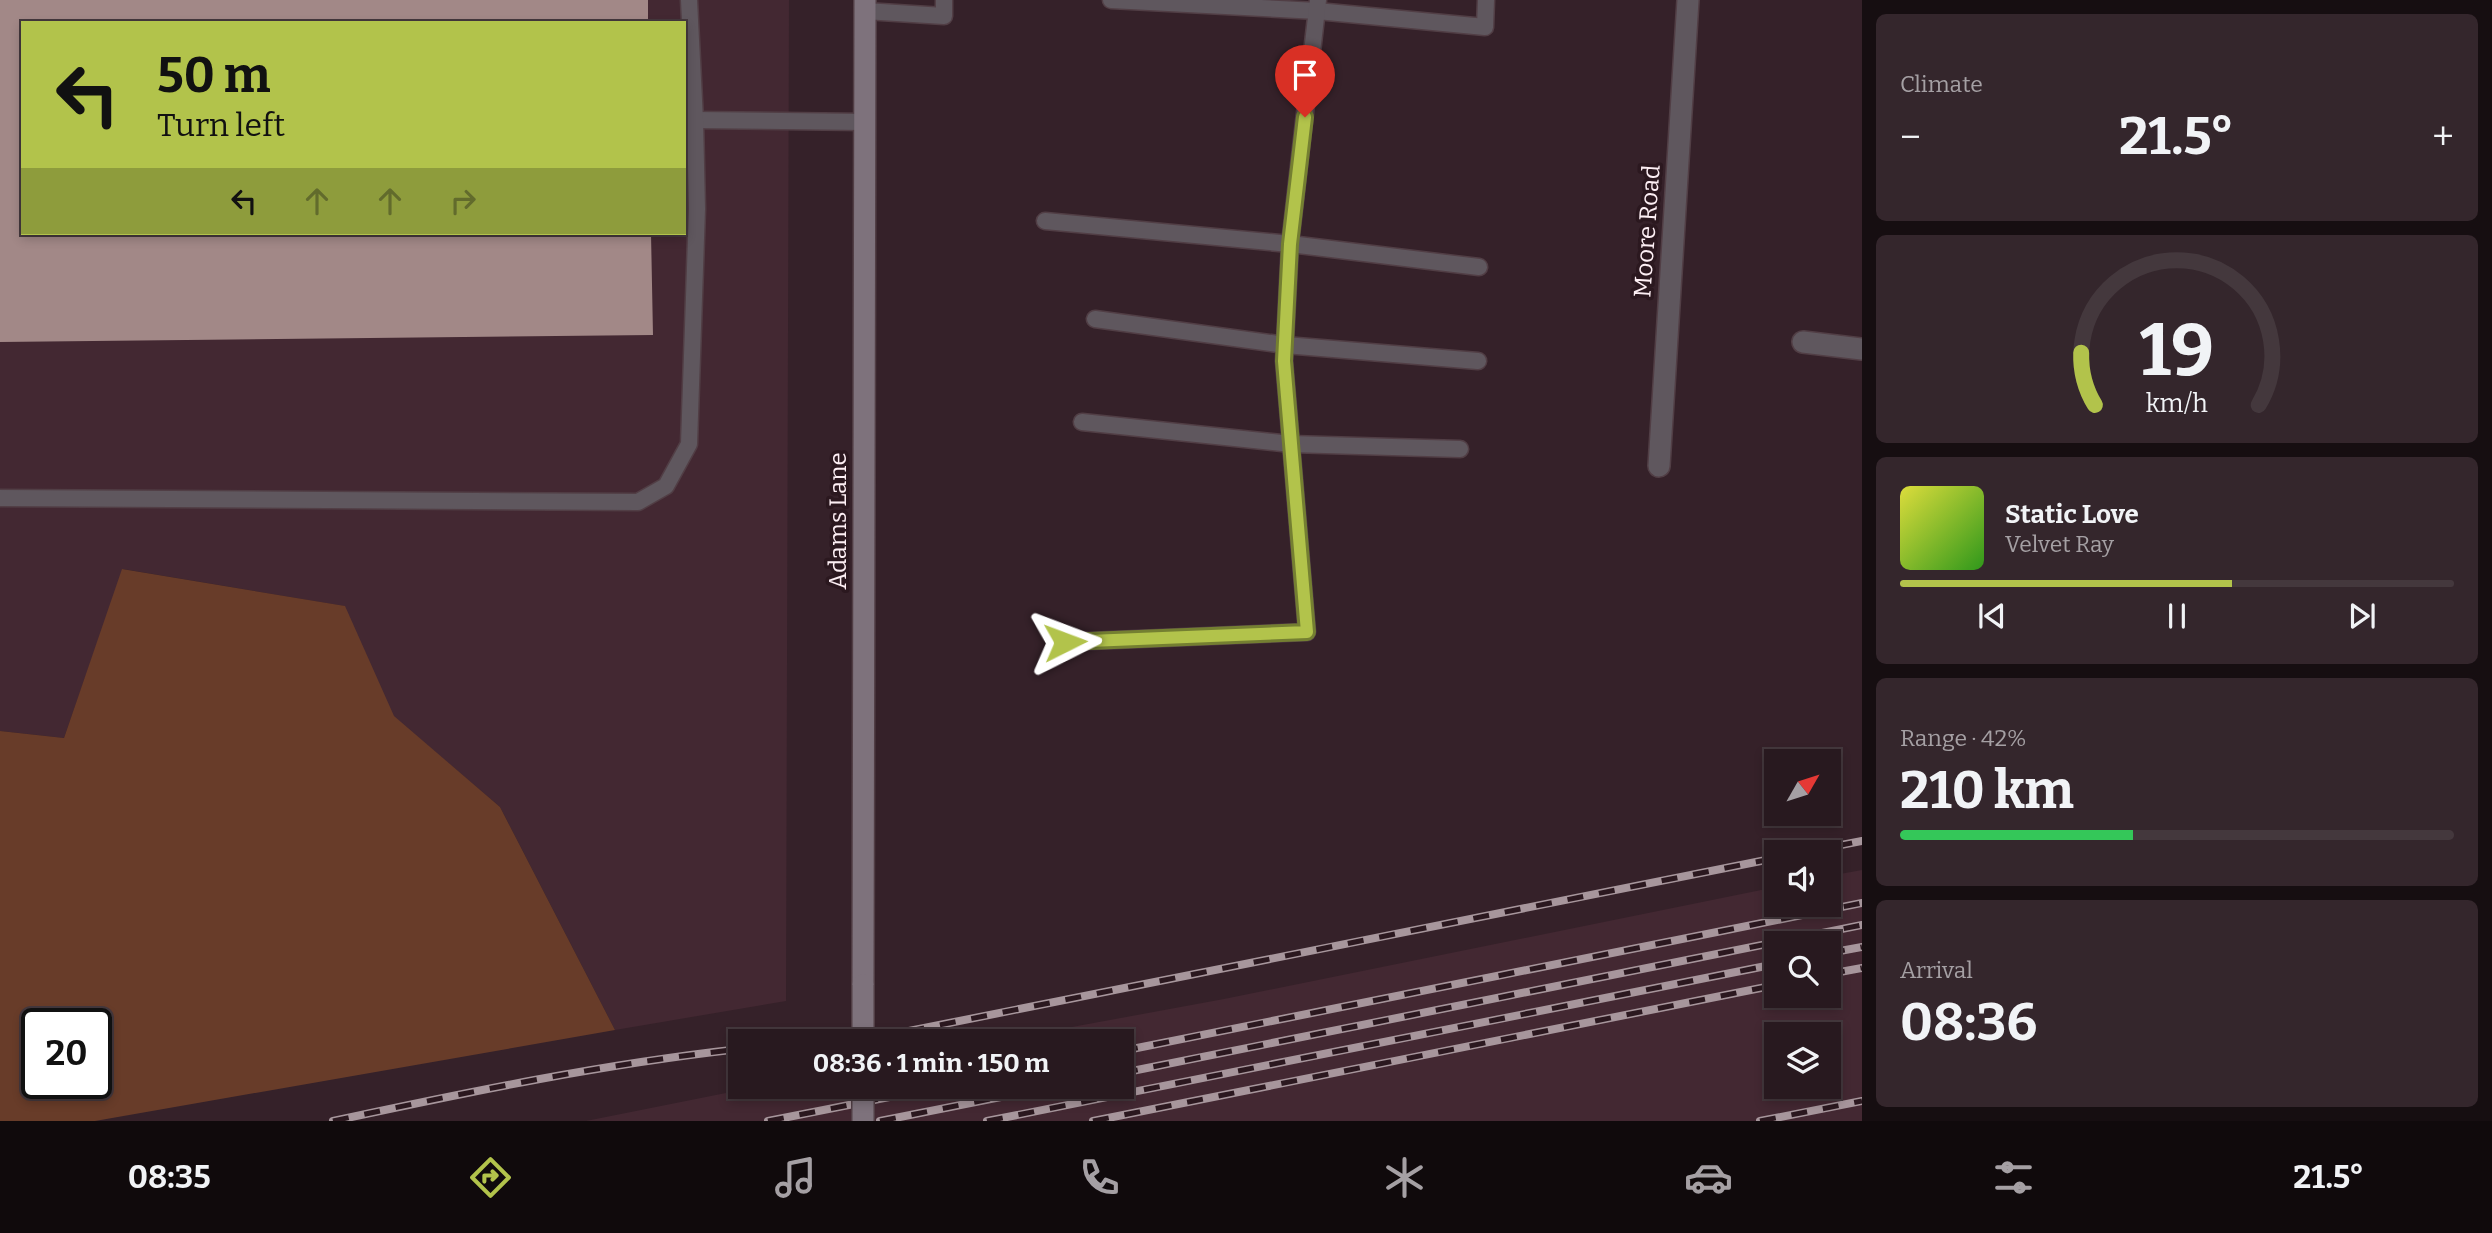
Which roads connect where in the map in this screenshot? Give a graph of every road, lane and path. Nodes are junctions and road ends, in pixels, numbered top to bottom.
1 (689, 0) edge
2 (944, 0) edge
3 (1111, 0) edge
4 (1486, 0) edge
5 (1688, 0) edge
6 (1318, 5) edge
7 (865, 6) edge
8 (695, 120) junction
9 (865, 122) junction
10 (1045, 220) dead end
11 (1290, 244) junction
12 (1479, 267) dead end
13 (1095, 319) dead end
14 (1803, 342) dead end
15 (1285, 345) junction
16 (1862, 349) edge
17 (1478, 361) dead end
18 (1082, 422) dead end
19 (1291, 444) junction
20 (1460, 449) dead end
21 (1659, 466) dead end
22 (0, 498) edge
23 (1065, 642) dead end
24 (863, 1029) edge
25 (863, 1099) edge
26 (863, 1121) edge

1 - 8 lane
2 - 7 lane
3 - 6 lane
4 - 6 lane
5 - 21 street, Moore Road
6 - 11 lane
7 - 9 street, Adams Lane
8 - 9 lane
8 - 22 lane
9 - 24 street, Adams Lane, bridge
10 - 11 lane
11 - 12 lane
11 - 15 lane
13 - 15 lane
14 - 16 street
15 - 17 lane
15 - 19 lane
18 - 19 lane
19 - 20 lane
19 - 23 lane
25 - 26 street, bridge

